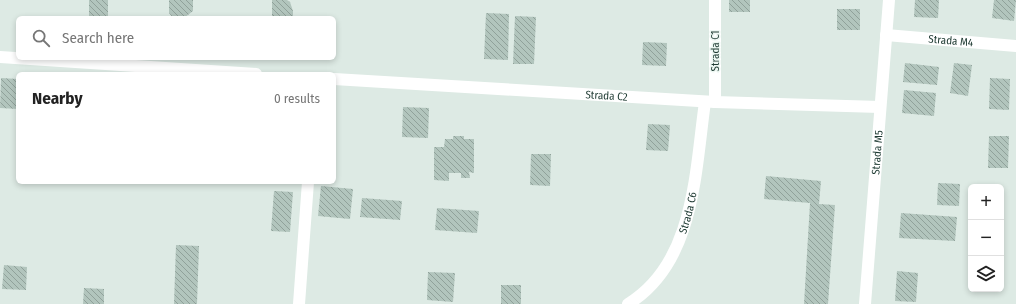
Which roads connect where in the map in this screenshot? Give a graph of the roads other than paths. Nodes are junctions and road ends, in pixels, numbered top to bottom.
1 (715, 0) edge
2 (889, 0) edge
3 (886, 35) junction
4 (1016, 46) edge
5 (0, 57) edge
6 (16, 58) edge
7 (45, 60) edge
8 (226, 72) edge
9 (336, 79) edge
10 (710, 102) junction
11 (880, 107) junction
12 (308, 184) edge
13 (299, 304) edge
14 (628, 304) edge
15 (865, 304) edge

1 - 10 street, Strada C1
2 - 3 street, Strada M5
3 - 4 street, Strada M4
3 - 11 street, Strada M5
5 - 6 street
7 - 8 street
9 - 10 street, Strada C2
10 - 11 street, Strada C2
10 - 14 street, Strada C6
11 - 15 street, Strada M5
12 - 13 street

